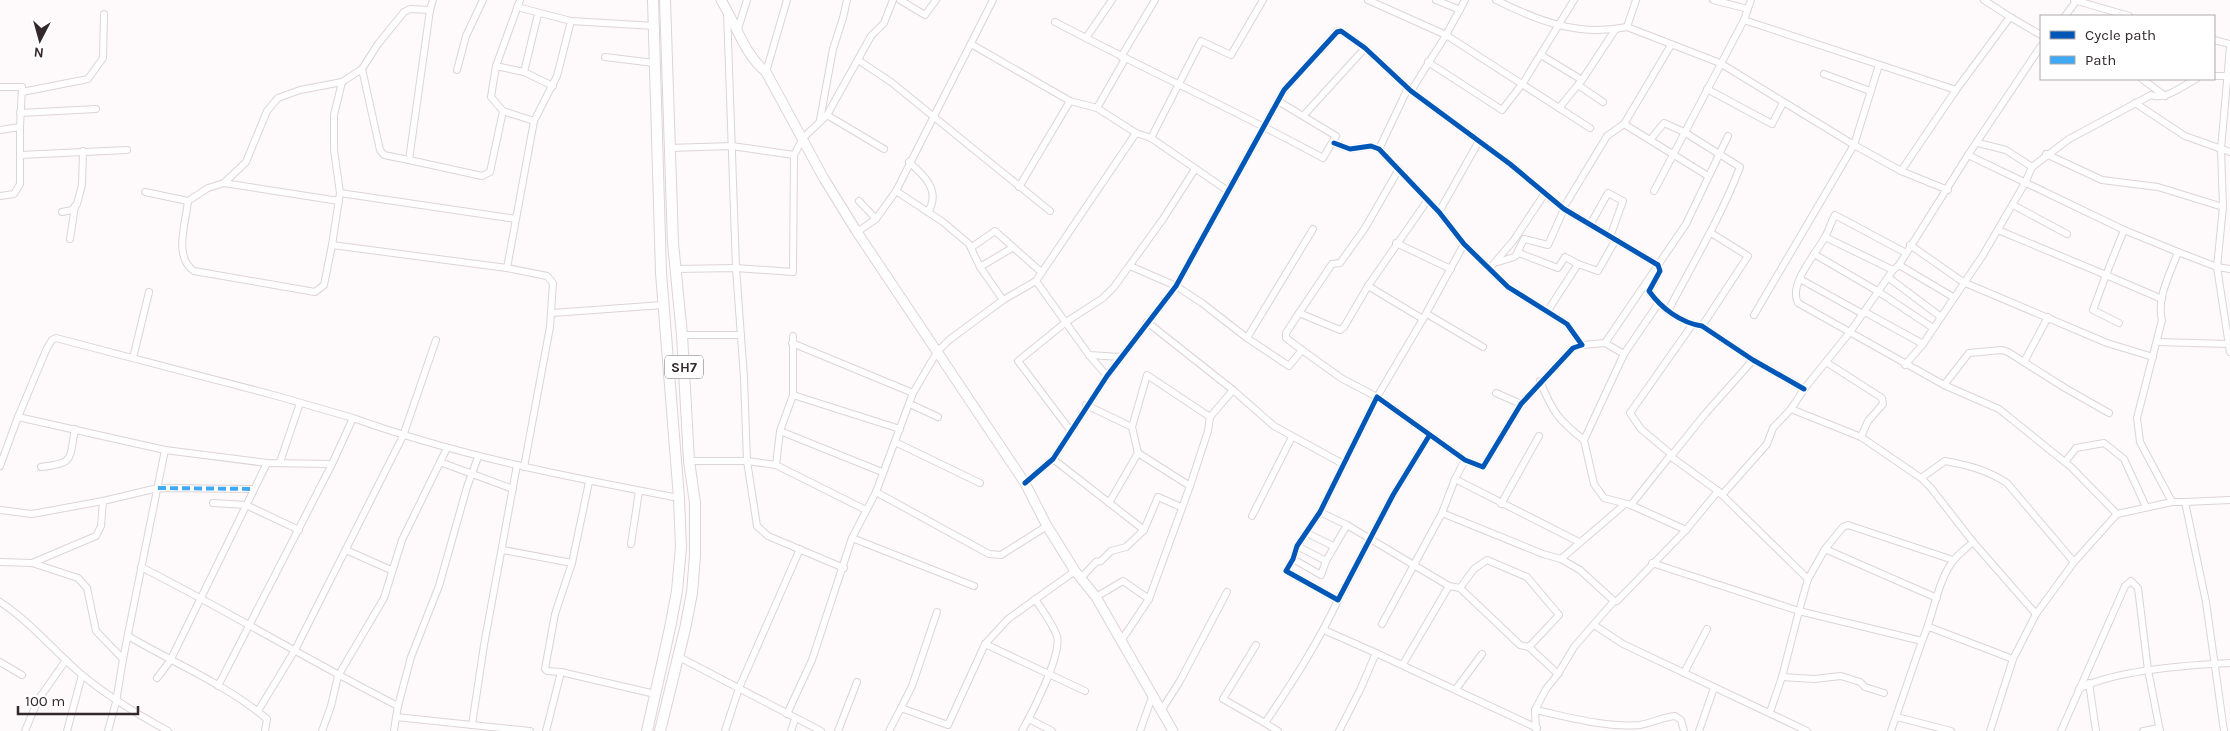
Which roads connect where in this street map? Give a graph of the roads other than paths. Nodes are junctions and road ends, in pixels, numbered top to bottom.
1 (433, 0) edge
2 (483, 0) edge
3 (520, 0) edge
4 (653, 0) edge
5 (665, 0) edge
6 (721, 0) edge
7 (747, 0) edge
8 (787, 0) edge
9 (847, 0) edge
10 (894, 0) edge
11 (900, 0) edge
12 (936, 0) edge
13 (993, 0) edge
14 (1112, 0) edge
15 (1155, 0) edge
16 (1263, 0) edge
17 (1368, 0) edge
18 (1436, 0) edge
19 (1465, 0) edge
20 (1496, 0) edge
21 (1574, 0) edge
22 (1636, 0) edge
23 (1713, 0) edge
24 (1751, 0) edge
25 (1984, 0) edge
26 (2076, 0) edge
27 (517, 7) junction
28 (726, 9) junction
29 (1748, 9) junction
30 (430, 10) junction
31 (1460, 10) junction
32 (104, 14) dead end
33 (538, 14) junction
34 (2065, 15) edge
35 (2126, 15) edge
36 (2010, 16) junction
37 (570, 20) junction
38 (1744, 20) junction
39 (1055, 22) dead end
40 (654, 26) junction
41 (1560, 26) junction
42 (1627, 28) junction
43 (1615, 30) junction
44 (737, 33) junction
45 (2040, 34) edge
46 (1446, 35) junction
47 (1086, 38) junction
48 (2215, 40) edge
49 (971, 44) junction
50 (1671, 45) junction
51 (2230, 46) edge
52 (1365, 48) junction
53 (2040, 48) edge
54 (1541, 55) junction
55 (605, 57) dead end
56 (1123, 58) junction
57 (858, 60) junction
58 (1428, 62) junction
59 (654, 63) junction
60 (1720, 64) junction
61 (1879, 65) junction
62 (496, 66) junction
63 (362, 69) junction
64 (457, 70) dead end
65 (524, 72) junction
66 (766, 72) junction
67 (1824, 74) dead end
68 (2215, 76) edge
69 (2228, 76) edge
70 (2143, 80) edge
71 (2194, 80) edge
72 (342, 82) junction
73 (1178, 83) junction
74 (1580, 83) junction
75 (1523, 84) junction
76 (0, 86) edge
77 (553, 86) junction
78 (1707, 89) junction
79 (1409, 90) junction
80 (1956, 90) junction
81 (1870, 91) junction
82 (22, 92) junction
83 (2165, 96) junction
84 (1278, 100) junction
85 (1070, 101) junction
86 (1603, 102) dead end
87 (1783, 103) junction
88 (2135, 103) junction
89 (1097, 108) junction
90 (1559, 108) junction
91 (96, 109) dead end
92 (503, 111) junction
93 (20, 113) junction
94 (827, 115) junction
95 (1304, 115) junction
96 (933, 117) junction
97 (820, 120) junction
98 (534, 121) junction
99 (1624, 124) junction
100 (1264, 126) junction
101 (20, 127) junction
102 (1590, 128) dead end
103 (0, 130) edge
104 (1136, 132) junction
105 (1684, 132) junction
106 (1728, 136) dead end
107 (803, 138) junction
108 (1151, 138) junction
109 (1650, 140) junction
110 (1480, 141) junction
111 (1978, 142) junction
112 (1334, 143) junction
113 (1854, 145) junction
114 (732, 146) junction
115 (670, 148) junction
116 (884, 149) dead end
117 (1379, 149) junction
118 (2221, 149) junction
119 (126, 150) dead end
120 (83, 151) junction
121 (2230, 152) edge
122 (1719, 153) junction
123 (2046, 154) junction
124 (20, 155) junction
125 (794, 155) junction
126 (1674, 155) junction
127 (1968, 155) junction
128 (409, 160) junction
129 (909, 162) junction
130 (2032, 167) junction
131 (1195, 169) junction
132 (1399, 169) junction
133 (1901, 171) junction
134 (1708, 176) junction
135 (224, 183) junction
136 (2026, 183) junction
137 (1019, 187) junction
138 (1948, 190) junction
139 (896, 191) junction
140 (1228, 191) junction
141 (1654, 191) dead end
142 (145, 192) dead end
143 (340, 193) junction
144 (1545, 193) junction
145 (0, 196) edge
146 (188, 201) junction
147 (339, 201) junction
148 (859, 201) dead end
149 (1427, 201) junction
150 (2013, 205) junction
151 (75, 206) junction
152 (2223, 207) junction
153 (1564, 208) junction
154 (62, 212) dead end
155 (928, 212) junction
156 (1050, 212) dead end
157 (1439, 212) junction
158 (516, 219) junction
159 (876, 219) junction
160 (1590, 226) junction
161 (1313, 229) dead end
162 (1998, 230) junction
163 (2124, 230) junction
164 (857, 232) junction
165 (1711, 233) junction
166 (2067, 234) dead end
167 (1825, 237) junction
168 (70, 239) dead end
169 (1612, 239) junction
170 (1396, 243) junction
171 (1464, 244) junction
172 (332, 245) junction
173 (1910, 245) junction
174 (972, 247) junction
175 (1012, 248) junction
176 (2178, 252) junction
177 (1906, 253) junction
178 (1814, 254) junction
179 (1514, 257) junction
180 (1496, 263) junction
181 (1578, 264) junction
182 (1658, 265) junction
183 (1130, 266) junction
184 (980, 267) junction
185 (1896, 267) junction
186 (2217, 267) junction
187 (507, 268) junction
188 (736, 268) junction
189 (1490, 268) junction
190 (675, 269) junction
191 (2230, 269) edge
192 (1451, 270) junction
193 (1040, 272) junction
194 (2106, 275) junction
195 (1889, 278) junction
196 (1800, 279) junction
197 (1036, 281) junction
198 (1963, 282) junction
199 (1176, 286) junction
200 (1368, 286) junction
201 (149, 292) dead end
202 (1879, 292) junction
203 (1953, 297) junction
204 (2162, 299) junction
205 (1003, 300) junction
206 (1658, 304) junction
207 (663, 305) junction
208 (1668, 311) junction
209 (1547, 312) junction
210 (552, 313) junction
211 (1300, 313) junction
212 (1864, 313) junction
213 (1754, 315) dead end
214 (1425, 316) junction
215 (1941, 317) junction
216 (2048, 317) junction
217 (1066, 322) junction
218 (1147, 322) junction
219 (2120, 323) dead end
220 (1692, 324) junction
221 (2228, 325) edge
222 (1702, 326) junction
223 (1933, 328) junction
224 (1850, 332) junction
225 (682, 335) junction
226 (741, 336) junction
227 (1247, 338) junction
228 (436, 340) dead end
229 (2157, 342) junction
230 (1605, 343) junction
231 (1923, 344) junction
232 (2229, 344) junction
233 (1582, 345) junction
234 (1483, 347) dead end
235 (1302, 350) junction
236 (937, 352) junction
237 (2230, 352) edge
238 (1624, 354) junction
239 (1089, 355) junction
240 (2153, 356) junction
241 (133, 358) junction
242 (1121, 358) junction
243 (1753, 360) junction
244 (1826, 362) junction
245 (2024, 362) junction
246 (1905, 364) junction
247 (1107, 376) junction
248 (1540, 382) junction
249 (1944, 385) junction
250 (1804, 389) junction
251 (1233, 390) junction
252 (913, 393) junction
253 (1496, 393) dead end
254 (793, 395) junction
255 (1377, 397) junction
256 (300, 402) junction
257 (910, 404) junction
258 (1521, 404) junction
259 (1086, 405) junction
260 (1791, 408) junction
261 (2109, 413) dead end
262 (18, 417) junction
263 (938, 417) dead end
264 (1210, 417) junction
265 (353, 418) junction
266 (1132, 427) junction
267 (75, 429) junction
268 (900, 429) junction
269 (1070, 430) junction
270 (780, 431) junction
271 (403, 436) junction
272 (1429, 436) junction
273 (1539, 436) dead end
274 (1292, 437) junction
275 (1861, 437) junction
276 (1584, 440) junction
277 (895, 442) junction
278 (447, 448) junction
279 (165, 450) junction
280 (1138, 453) junction
281 (1671, 455) junction
282 (478, 457) junction
283 (1053, 459) junction
284 (1465, 460) junction
285 (689, 461) junction
286 (747, 461) junction
287 (280, 462) junction
288 (440, 462) junction
289 (2065, 462) junction
290 (267, 463) junction
291 (332, 464) junction
292 (1342, 464) junction
293 (776, 465) junction
294 (0, 466) edge
295 (521, 466) junction
296 (41, 467) dead end
297 (882, 472) junction
298 (471, 474) junction
299 (1921, 478) junction
300 (1455, 479) junction
301 (589, 482) junction
302 (980, 483) dead end
303 (1025, 483) junction
304 (1190, 486) junction
305 (158, 488) junction
306 (254, 489) junction
307 (513, 489) junction
308 (639, 490) junction
309 (1718, 491) junction
310 (876, 492) junction
311 (679, 498) junction
312 (2230, 500) edge
313 (103, 501) junction
314 (212, 502) dead end
315 (2172, 502) junction
316 (2184, 502) junction
317 (1109, 503) junction
318 (1501, 504) junction
319 (246, 505) junction
320 (1628, 505) junction
321 (1181, 507) junction
322 (2146, 507) junction
323 (0, 510) edge
324 (866, 510) junction
325 (1320, 512) junction
326 (1442, 513) junction
327 (2117, 514) junction
328 (1252, 516) dead end
329 (1347, 524) junction
330 (1047, 526) junction
331 (300, 530) junction
332 (1144, 530) junction
333 (1686, 530) junction
334 (1307, 533) junction
335 (852, 538) junction
336 (1371, 538) junction
337 (1579, 542) junction
338 (1973, 542) junction
339 (631, 544) dead end
340 (1297, 546) junction
341 (1333, 546) junction
342 (800, 548) junction
343 (346, 550) junction
344 (502, 550) junction
345 (1824, 550) junction
346 (1293, 559) junction
347 (1561, 559) junction
348 (1953, 560) junction
349 (1326, 561) junction
350 (0, 562) edge
351 (2074, 562) junction
352 (572, 563) junction
353 (1652, 563) junction
354 (32, 564) junction
355 (1415, 565) junction
356 (141, 567) junction
357 (844, 568) junction
358 (391, 570) junction
359 (1078, 575) junction
360 (1808, 579) junction
361 (974, 586) dead end
362 (1448, 586) junction
363 (1460, 588) junction
364 (1227, 592) dead end
365 (1096, 597) junction
366 (201, 598) junction
367 (1937, 598) junction
368 (1036, 599) junction
369 (1148, 599) junction
370 (1338, 600) junction
371 (1614, 601) junction
372 (0, 602) edge
373 (1799, 611) junction
374 (937, 612) dead end
375 (2036, 614) junction
376 (1382, 624) dead end
377 (251, 625) junction
378 (1594, 625) junction
379 (1929, 627) junction
380 (1707, 629) dead end
381 (1324, 630) junction
382 (128, 636) junction
383 (1121, 641) junction
384 (1922, 642) junction
385 (985, 644) junction
386 (1256, 645) dead end
387 (1529, 647) junction
388 (295, 650) junction
389 (1376, 653) junction
390 (1482, 654) dead end
391 (679, 658) junction
392 (123, 659) junction
393 (2014, 659) junction
394 (66, 660) junction
395 (170, 661) junction
396 (0, 662) edge
397 (2230, 663) edge
398 (1402, 664) junction
399 (2214, 664) junction
400 (2148, 670) junction
401 (560, 672) junction
402 (1684, 673) junction
403 (1049, 674) junction
404 (1558, 674) junction
405 (22, 675) dead end
406 (82, 675) junction
407 (338, 676) junction
408 (1782, 677) junction
409 (158, 678) dead end
410 (857, 682) dead end
411 (2089, 684) junction
412 (218, 686) junction
413 (740, 688) junction
414 (1714, 688) junction
415 (2079, 689) junction
416 (1456, 690) junction
417 (1085, 691) dead end
418 (1884, 693) dead end
419 (655, 694) junction
420 (1152, 697) junction
421 (116, 702) junction
422 (398, 706) junction
423 (901, 708) junction
424 (1535, 710) junction
425 (258, 711) junction
426 (1161, 711) junction
427 (1770, 712) junction
428 (787, 714) junction
429 (396, 717) junction
430 (1898, 717) junction
431 (795, 719) junction
432 (1028, 719) junction
433 (1265, 723) junction
434 (475, 727) edge
435 (946, 728) edge
436 (513, 729) edge
437 (2159, 729) edge
438 (1536, 730) edge
439 (25, 731) edge
440 (67, 731) edge
441 (108, 731) edge
442 (168, 731) edge
443 (265, 731) edge
444 (322, 731) edge
445 (394, 731) edge
446 (530, 731) edge
447 (546, 731) edge
448 (647, 731) edge
449 (660, 731) edge
450 (725, 731) edge
451 (791, 731) edge
452 (821, 731) edge
453 (838, 731) edge
454 (889, 731) edge
455 (1022, 731) edge
456 (1052, 731) edge
457 (1140, 731) edge
458 (1173, 731) edge
459 (1278, 731) edge
460 (1339, 731) edge
461 (1684, 731) edge
462 (1699, 731) edge
463 (1807, 731) edge
464 (1892, 731) edge
465 (1950, 731) edge
466 (1990, 731) edge
467 (2061, 731) edge
468 (2096, 731) edge
469 (2144, 731) edge
470 (2224, 731) edge

1 - 30 street
2 - 64 street
3 - 27 street
4 - 40 main road, SH7
5 - 115 main road, SH7
6 - 28 street
7 - 44 street
8 - 66 street
9 - 97 street
10 - 57 street
11 - 12 street
13 - 49 street
14 - 47 street
15 - 56 street
16 - 73 street
17 - 46 street
18 - 31 street
19 - 31 street
20 - 41 street
21 - 41 street
22 - 42 street
23 - 29 street
24 - 29 street
25 - 36 street
26 - 34 street
26 - 35 street
27 - 33 street
27 - 62 street
28 - 44 street
28 - 114 street
29 - 38 street
30 - 63 street
30 - 128 street
31 - 46 street
32 - 82 street
33 - 37 street
33 - 65 street
36 - 45 street
36 - 80 street
37 - 40 street
37 - 77 street
38 - 60 street
38 - 61 street
39 - 47 street
40 - 59 main road, SH7
41 - 43 street
41 - 54 street
42 - 43 street
42 - 50 street
43 - 74 street
44 - 66 street
46 - 58 street
46 - 75 street
47 - 56 street
48 - 51 street
49 - 85 street
49 - 96 street
50 - 60 street
50 - 99 street
51 - 69 street
52 - 79 street
52 - 84 street
52 - 95 street
53 - 111 street
54 - 74 street
54 - 75 street
55 - 59 street
56 - 73 street
56 - 89 street
57 - 94 street
57 - 96 street
58 - 75 street
58 - 79 street
59 - 207 main road, SH7
60 - 78 street
60 - 87 street
61 - 80 street
61 - 81 street
62 - 65 street
62 - 92 street
63 - 72 street
63 - 128 street
65 - 77 street
66 - 107 street
67 - 81 street
68 - 69 street
69 - 118 street
70 - 83 street
71 - 83 street
72 - 135 street
72 - 143 street
73 - 100 street
73 - 108 street
74 - 86 street
74 - 90 street
75 - 90 street
76 - 82 street
77 - 98 street
78 - 87 street
78 - 105 street
79 - 110 street
79 - 117 street
80 - 133 street
81 - 113 street
82 - 93 street
83 - 88 street
84 - 95 street
84 - 100 street
85 - 89 street
85 - 137 street
87 - 113 street
88 - 118 street
88 - 123 street
89 - 104 street
90 - 102 street
91 - 93 street
92 - 98 street
92 - 128 street
93 - 101 street
94 - 97 street
94 - 116 street
95 - 112 street
96 - 129 street
96 - 137 street
97 - 107 street
98 - 158 street
99 - 109 street
99 - 153 street
100 - 112 street
100 - 140 street
101 - 103 street
101 - 124 street
104 - 108 street
104 - 193 street
105 - 109 street
105 - 122 street
105 - 126 street
106 - 122 street
107 - 125 street
107 - 164 street
108 - 131 street
109 - 126 street
110 - 144 street
110 - 157 street
111 - 127 street
111 - 130 street
112 - 117 street
113 - 133 street
113 - 213 street
114 - 115 street
114 - 125 street
114 - 188 street
115 - 190 main road, SH7
117 - 132 street
118 - 121 street
118 - 152 street
119 - 120 street
120 - 124 street
120 - 151 street
122 - 134 street
122 - 165 street
123 - 130 street
123 - 152 street
124 - 145 street
125 - 188 street
126 - 134 street
126 - 141 street
127 - 136 street
127 - 138 street
129 - 139 street
129 - 155 street
130 - 136 street
131 - 140 street
131 - 183 street
132 - 149 street
132 - 211 street
133 - 138 street
134 - 182 street
135 - 146 street
135 - 147 street
136 - 150 street
136 - 163 street
137 - 156 street
138 - 173 street
139 - 155 street
139 - 159 street
140 - 199 street
142 - 146 street
143 - 147 street
143 - 158 street
144 - 153 street
144 - 180 street
146 - 172 street
147 - 172 street
148 - 159 street
149 - 157 street
149 - 170 street
150 - 162 street
150 - 166 street
151 - 154 street
151 - 168 street
152 - 186 street
153 - 160 street
153 - 179 street
155 - 174 street
157 - 171 street
158 - 187 street
159 - 164 street
160 - 169 street
160 - 169 street
161 - 227 street
162 - 194 street
162 - 198 street
163 - 176 street
163 - 194 street
164 - 236 street
165 - 208 street
165 - 222 street
167 - 177 street
167 - 178 street
167 - 185 street
169 - 181 street
169 - 182 street
170 - 192 street
170 - 200 street
171 - 189 street
171 - 192 street
172 - 187 street
173 - 177 street
173 - 198 street
174 - 175 street
174 - 184 street
175 - 184 street
175 - 193 street
176 - 186 street
176 - 204 street
177 - 185 street
178 - 196 street
178 - 202 street
179 - 180 street
179 - 181 street
180 - 189 street
181 - 209 street
182 - 206 street
182 - 230 street
183 - 199 street
183 - 217 street
184 - 205 street
185 - 195 street
185 - 203 street
186 - 191 street
186 - 221 street
187 - 210 street
188 - 190 street
188 - 226 street
189 - 209 street
190 - 225 main road, SH7
192 - 214 street
193 - 197 street
194 - 204 street
194 - 219 street
195 - 202 street
195 - 215 street
196 - 212 street
196 - 224 street
197 - 205 street
197 - 217 street
198 - 203 street
198 - 216 street
199 - 218 street
199 - 227 street
200 - 211 street
200 - 214 street
201 - 241 street
202 - 212 street
202 - 223 street
203 - 215 street
204 - 229 street
205 - 236 street
206 - 208 street
206 - 238 street
207 - 210 street
207 - 311 main road, SH7
208 - 220 street
209 - 233 street
210 - 295 street
211 - 235 street
212 - 224 street
212 - 231 street
214 - 234 street
214 - 255 street
215 - 223 street
216 - 240 street
216 - 245 street
217 - 239 street
217 - 269 street
218 - 242 street
218 - 251 street
220 - 222 street
220 - 281 street
221 - 232 street
222 - 243 street
223 - 231 street
224 - 244 street
224 - 246 street
225 - 226 street
225 - 285 main road, SH7
226 - 286 street
227 - 235 street
228 - 271 street
229 - 232 street
229 - 240 street
230 - 233 street
230 - 238 street
231 - 246 street
232 - 237 street
233 - 248 street
235 - 255 street
236 - 252 street
236 - 303 street
238 - 276 street
239 - 242 street
239 - 247 street
240 - 315 street
241 - 256 street
241 - 262 street
242 - 247 street
243 - 250 street
243 - 281 street
244 - 250 street
244 - 275 street
245 - 249 street
245 - 261 street
246 - 249 street
247 - 259 street
248 - 258 street
248 - 276 street
249 - 289 street
250 - 260 street
251 - 264 street
251 - 274 street
252 - 254 street
252 - 257 street
253 - 258 street
254 - 268 street
254 - 270 street
255 - 272 street
255 - 292 street
256 - 265 street
256 - 287 street
257 - 263 street
257 - 268 street
258 - 284 street
259 - 266 street
259 - 269 street
260 - 275 street
260 - 309 street
262 - 267 street
262 - 294 street
264 - 266 street
264 - 304 street
265 - 271 street
265 - 291 street
266 - 280 street
267 - 279 street
267 - 296 street
268 - 277 street
269 - 283 street
270 - 293 street
270 - 297 street
271 - 278 street
271 - 343 street
272 - 284 street
272 - 336 street
273 - 318 street
274 - 292 street
274 - 328 street
275 - 299 street
276 - 320 street
277 - 297 street
277 - 302 street
278 - 282 street
278 - 288 street
279 - 290 street
279 - 305 street
280 - 304 street
280 - 317 street
281 - 309 street
281 - 320 street
282 - 295 street
282 - 298 street
283 - 303 street
283 - 317 street
284 - 300 street
285 - 286 street
285 - 391 main road, SH7
286 - 293 street
286 - 342 street
287 - 290 street
287 - 291 street
288 - 298 street
288 - 358 street
289 - 322 street
289 - 327 street
290 - 306 street
291 - 331 street
292 - 325 street
293 - 324 street
295 - 301 street
295 - 307 street
297 - 310 street
298 - 307 street
298 - 422 street
299 - 338 street
299 - 351 street
300 - 318 street
300 - 326 street
301 - 308 street
301 - 352 street
303 - 330 street
304 - 321 street
305 - 306 street
305 - 313 street
305 - 356 street
306 - 319 street
307 - 344 street
308 - 311 street
308 - 339 street
309 - 333 street
309 - 360 street
310 - 324 street
310 - 330 street
311 - 419 main road, SH7
312 - 316 street
313 - 323 street
313 - 354 street
314 - 319 street
315 - 316 street
315 - 322 street
316 - 399 street
317 - 332 street
318 - 337 street
319 - 331 street
319 - 366 street
320 - 333 street
320 - 337 street
321 - 332 street
321 - 369 street
322 - 327 street
324 - 335 street
325 - 329 street
325 - 334 street
326 - 347 street
326 - 355 street
327 - 351 street
329 - 336 street
329 - 341 street
330 - 359 street
331 - 377 street
332 - 359 street
333 - 353 street
334 - 340 street
334 - 341 street
335 - 357 street
335 - 361 street
336 - 355 street
336 - 370 street
337 - 347 street
338 - 348 street
338 - 375 street
340 - 346 street
340 - 349 street
341 - 349 street
342 - 357 street
342 - 413 street
343 - 358 street
343 - 388 street
344 - 352 street
344 - 434 street
345 - 348 street
345 - 360 street
345 - 367 street
346 - 349 street
346 - 370 street
347 - 371 street
348 - 367 street
350 - 354 street
351 - 375 street
352 - 401 street
353 - 371 street
353 - 373 street
354 - 392 street
355 - 362 street
355 - 376 street
356 - 366 street
356 - 382 street
357 - 428 street
358 - 407 street
359 - 365 street
359 - 368 street
360 - 373 street
362 - 363 street
362 - 398 street
363 - 387 street
363 - 387 street
364 - 426 street
365 - 369 street
365 - 383 street
366 - 377 street
366 - 395 street
367 - 379 street
368 - 385 street
368 - 403 street
369 - 383 street
370 - 381 street
371 - 378 street
372 - 394 street
373 - 384 street
373 - 408 street
374 - 423 street
375 - 393 street
377 - 388 street
377 - 412 street
378 - 402 street
378 - 404 street
379 - 384 street
379 - 393 street
380 - 402 street
381 - 389 street
381 - 433 street
382 - 392 street
382 - 395 street
383 - 420 street
384 - 430 street
385 - 403 street
385 - 435 street
386 - 433 street
387 - 404 street
388 - 407 street
388 - 425 street
389 - 398 street
389 - 460 street
390 - 416 street
391 - 413 street
391 - 449 main road, SH7
392 - 421 street
393 - 466 street
394 - 406 street
394 - 439 street
395 - 409 street
395 - 412 street
396 - 405 street
397 - 399 street
398 - 416 street
399 - 400 street
399 - 470 street
400 - 411 street
400 - 415 street
400 - 437 street
401 - 419 street
401 - 447 street
402 - 414 street
403 - 417 street
403 - 432 street
404 - 424 street
406 - 421 street
406 - 440 street
407 - 422 street
407 - 444 street
408 - 418 street
408 - 427 street
410 - 453 street
411 - 415 street
411 - 468 street
412 - 425 street
413 - 428 street
413 - 450 street
414 - 427 street
414 - 462 street
415 - 467 street
416 - 438 street
419 - 448 main road, SH7
420 - 426 street
420 - 457 street
421 - 441 street
421 - 442 street
422 - 429 street
423 - 435 street
423 - 454 street
424 - 438 street
424 - 461 street
425 - 443 street
426 - 458 street
427 - 463 street
428 - 431 street
429 - 434 street
429 - 445 street
430 - 464 street
430 - 465 street
431 - 451 street
431 - 452 street
432 - 455 street
432 - 456 street
433 - 459 street
434 - 436 street
436 - 446 street
437 - 469 street

